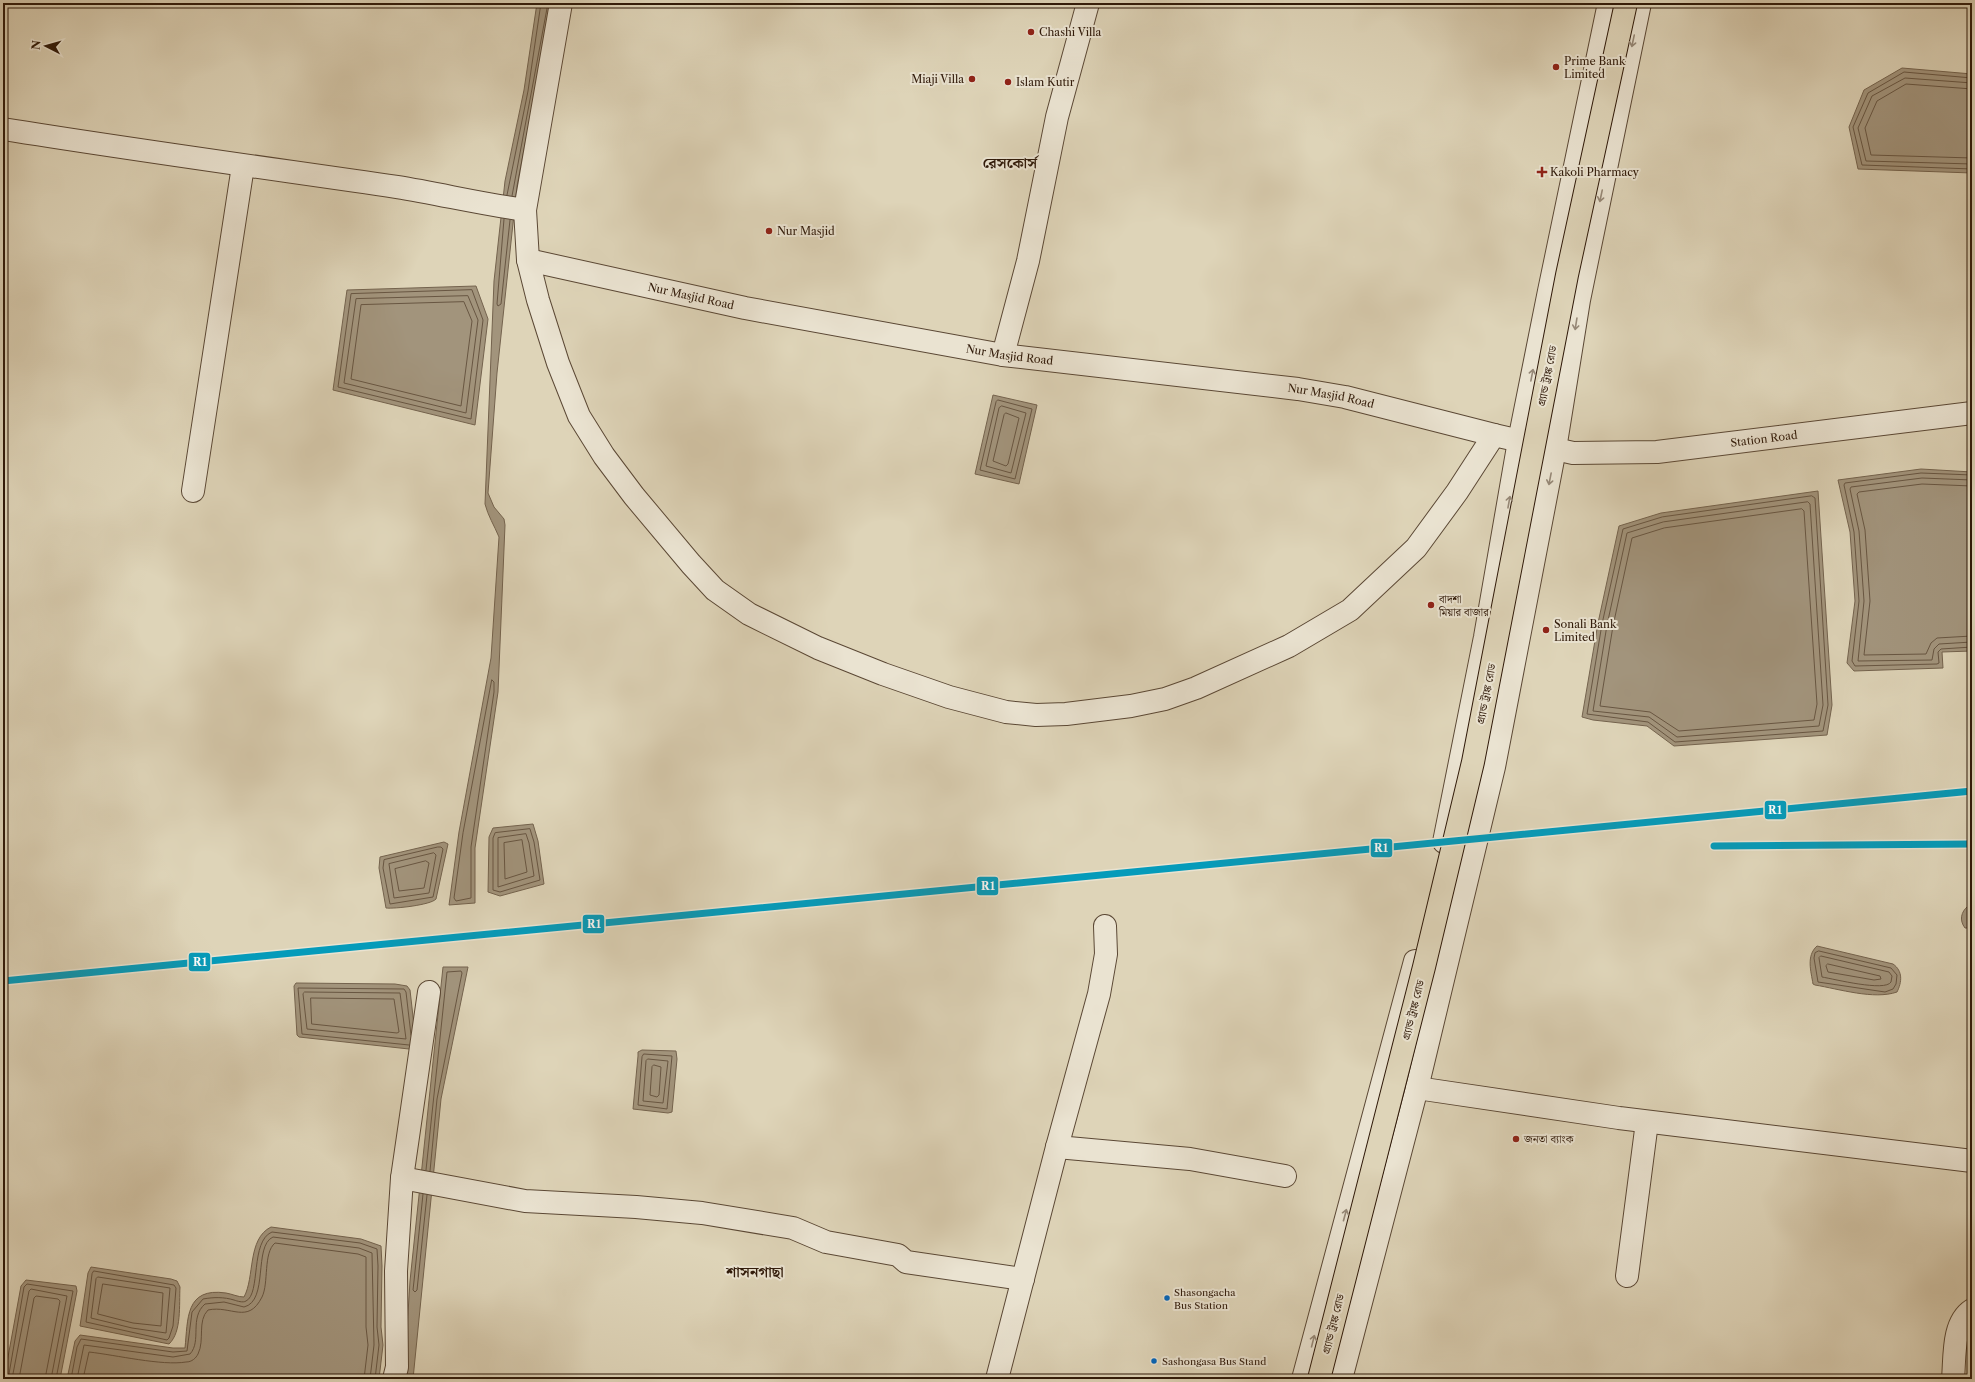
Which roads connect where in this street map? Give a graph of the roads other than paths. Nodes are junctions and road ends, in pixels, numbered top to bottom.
1 (561, 3) edge
2 (1088, 3) edge
3 (1609, 3) edge
4 (1626, 3) edge
5 (1640, 3) edge
6 (3, 129) edge
7 (243, 166) junction
8 (525, 210) junction
9 (528, 260) junction
10 (1003, 355) junction
11 (1972, 413) edge
12 (1494, 435) junction
13 (1519, 441) junction
14 (1556, 449) junction
15 (193, 491) dead end
16 (1105, 926) dead end
17 (429, 992) dead end
18 (1417, 1088) junction
19 (1647, 1122) junction
20 (1057, 1148) junction
21 (1972, 1161) edge
22 (1285, 1176) dead end
23 (409, 1180) junction
24 (1627, 1276) dead end
25 (1023, 1279) junction
26 (1972, 1310) edge
27 (394, 1379) edge
28 (997, 1379) edge
29 (1303, 1379) edge
30 (1319, 1379) edge
31 (1341, 1379) edge
32 (1953, 1379) edge

1 - 8 street
2 - 10 street
13 -> 3 street
4 - 30 highway, গ্র্যান্ড ট্রাঙ্ক রোড, bridge
5 -> 14 street
6 - 7 street
7 - 8 street
7 - 15 street
8 - 9 street
9 - 10 street, Nur Masjid Road
9 - 12 street
10 - 12 street, Nur Masjid Road
11 - 14 street, Station Road
12 - 13 street, Nur Masjid Road
13 - 14 street, Station Road
29 -> 13 street
14 -> 18 street
16 - 20 street
17 - 23 street
18 - 19 street
18 - 31 street
19 - 21 street
19 - 24 street
20 - 22 street
20 - 25 street
23 - 25 street
23 - 27 street
25 - 28 street
26 - 32 street

